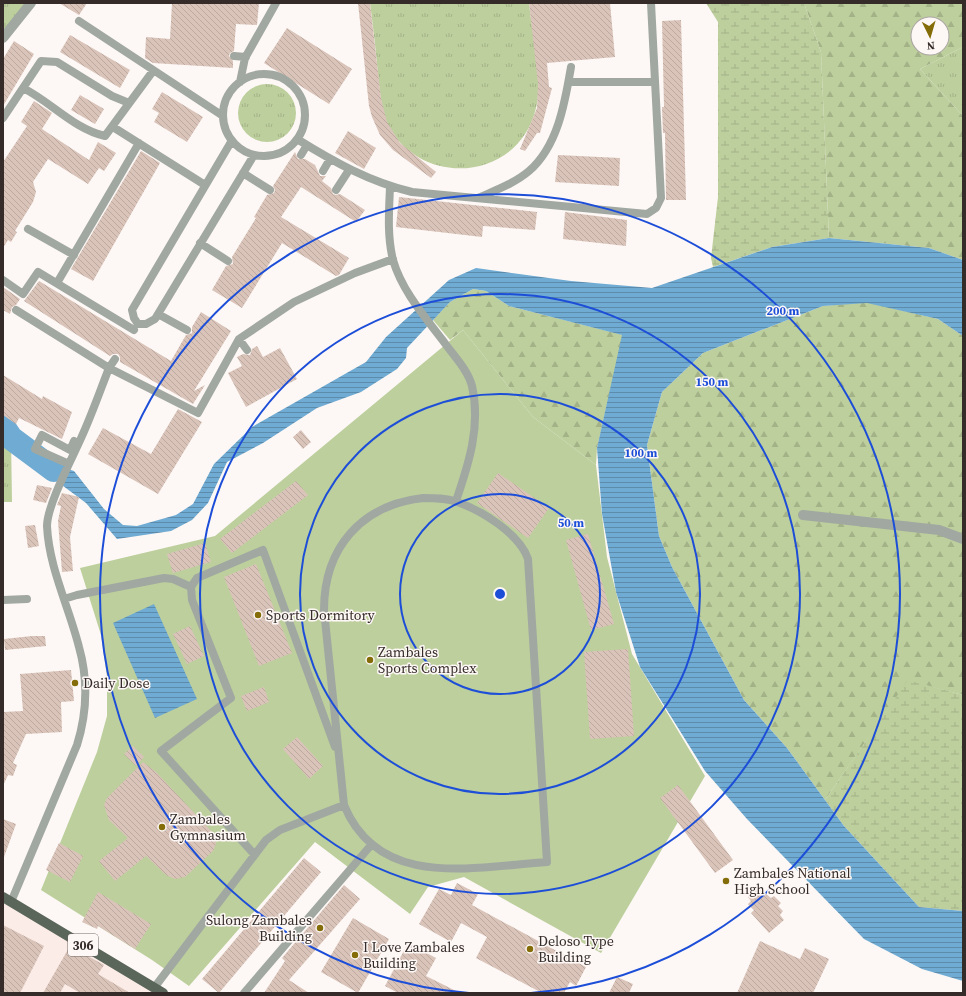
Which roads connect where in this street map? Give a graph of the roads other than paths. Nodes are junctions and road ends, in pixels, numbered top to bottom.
1 (31, 3) edge
2 (276, 3) edge
3 (651, 3) edge
4 (260, 12) dead end
5 (270, 12) junction
6 (79, 21) dead end
7 (3, 38) edge
8 (234, 56) dead end
9 (246, 57) junction
10 (571, 67) dead end
11 (153, 71) junction
12 (240, 82) junction
13 (568, 82) junction
14 (655, 82) junction
15 (22, 88) junction
16 (129, 103) junction
17 (223, 116) junction
18 (3, 118) edge
19 (113, 127) junction
20 (297, 139) junction
21 (231, 142) junction
22 (139, 143) junction
23 (307, 145) junction
24 (254, 155) junction
25 (301, 155) dead end
26 (336, 160) junction
27 (350, 170) junction
28 (323, 171) dead end
29 (243, 173) junction
30 (205, 185) junction
31 (390, 187) junction
32 (270, 190) dead end
33 (336, 190) dead end
34 (478, 198) junction
35 (28, 229) dead end
36 (200, 243) junction
37 (74, 255) junction
38 (393, 260) junction
39 (228, 261) dead end
40 (3, 280) edge
41 (57, 283) junction
42 (16, 310) dead end
43 (158, 314) junction
44 (134, 330) junction
45 (187, 330) dead end
46 (239, 339) junction
47 (247, 350) dead end
48 (115, 359) dead end
49 (109, 368) junction
50 (87, 424) junction
51 (68, 466) junction
52 (456, 501) junction
53 (803, 515) dead end
54 (963, 539) edge
55 (191, 587) junction
56 (27, 599) dead end
57 (64, 599) junction
58 (3, 600) edge
59 (339, 758) junction
60 (344, 805) junction
61 (372, 844) junction
62 (254, 854) junction
63 (7, 899) edge
64 (154, 988) junction
65 (163, 993) edge
66 (244, 993) edge

1 - 7 street
2 - 5 lane
3 - 14 lane
4 - 5 lane
5 - 9 lane
6 - 11 lane
8 - 9 lane
9 - 12 lane
10 - 13 lane
11 - 16 lane
11 - 17 lane
12 - 17 lane
12 - 20 lane
13 - 14 lane
13 - 34 lane
14 - 34 lane
15 - 16 lane
15 - 18 lane
15 - 19 lane
16 - 19 lane
17 - 21 lane
19 - 22 lane
20 - 23 lane
20 - 24 lane
21 - 24 lane
21 - 30 lane
22 - 30 lane
22 - 37 lane
23 - 25 lane
23 - 26 lane
24 - 29 lane
26 - 27 lane
26 - 28 lane
27 - 31 lane
27 - 33 lane
29 - 32 lane
29 - 36 lane
30 - 44 lane
31 - 34 lane
31 - 38 lane
35 - 37 lane
36 - 39 lane
36 - 43 lane
37 - 41 lane
38 - 46 lane
38 - 52 lane
40 - 41 lane
41 - 44 lane
42 - 49 lane
43 - 44 lane
43 - 45 lane
46 - 47 lane
46 - 49 lane
48 - 49 lane
49 - 50 lane
50 - 51 lane
50 - 51 lane
51 - 57 lane
52 - 59 lane
52 - 61 lane
53 - 54 street
55 - 57 lane
55 - 59 lane
55 - 62 lane
56 - 58 lane
57 - 63 lane
59 - 60 lane
60 - 61 lane
60 - 62 lane
61 - 66 lane
62 - 64 lane
63 - 64 main road, 306
64 - 65 main road, 306

